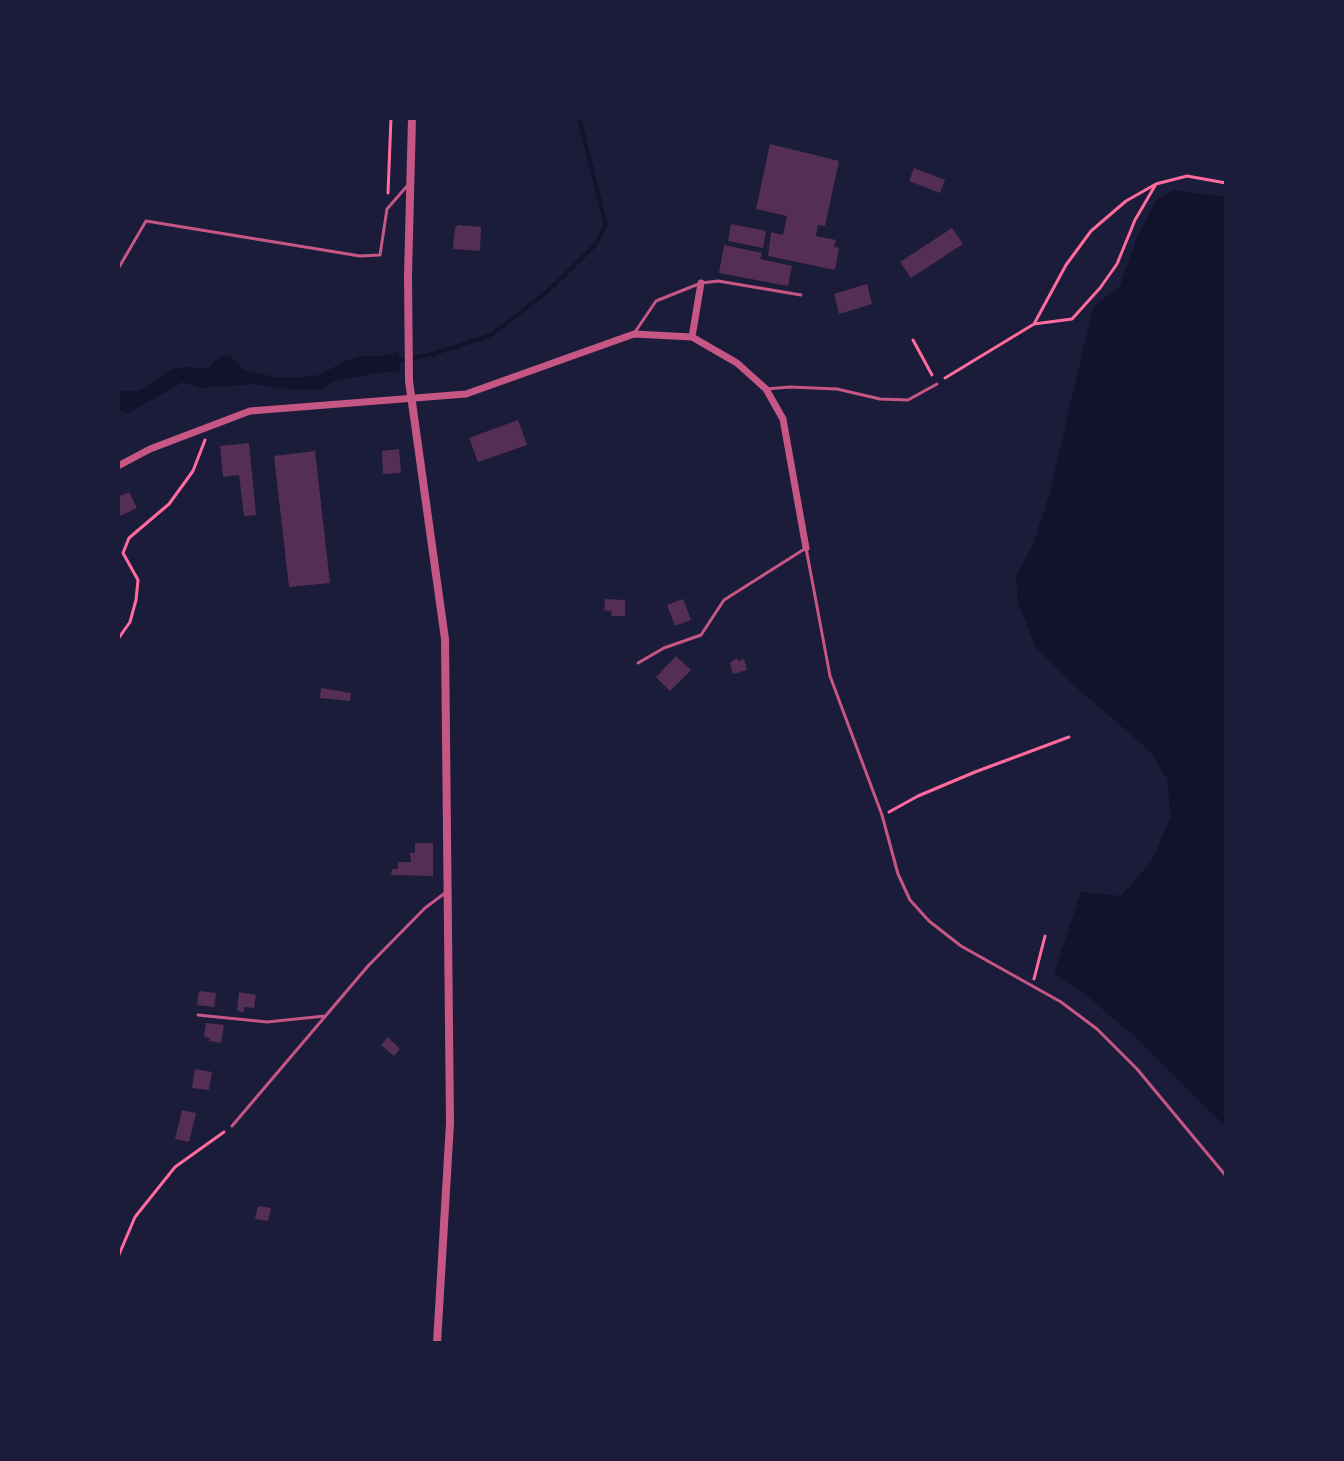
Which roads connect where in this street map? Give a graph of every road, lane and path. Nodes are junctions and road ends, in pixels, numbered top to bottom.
1 (391, 118) edge
2 (412, 118) edge
3 (410, 182) junction
4 (1226, 183) edge
5 (1156, 184) junction
6 (387, 209) junction
7 (118, 269) edge
8 (701, 283) junction
9 (801, 295) dead end
10 (1034, 324) junction
11 (634, 334) junction
12 (692, 337) junction
13 (913, 340) dead end
14 (937, 384) junction
15 (766, 389) junction
16 (411, 397) junction
17 (211, 426) junction
18 (118, 466) edge
19 (806, 548) junction
20 (118, 639) edge
21 (638, 663) dead end
22 (1069, 737) dead end
23 (882, 815) junction
24 (448, 891) junction
25 (1045, 936) dead end
26 (1032, 987) junction
27 (198, 1015) dead end
28 (325, 1016) junction
29 (232, 1126) joint
30 (1226, 1176) edge
31 (118, 1257) edge
32 (437, 1343) edge

1 - 6 path
2 - 3 street
3 - 6 lane
3 - 16 street
4 - 5 path
5 - 10 path
5 - 10 path
6 - 7 lane
8 - 9 lane
8 - 11 lane
8 - 12 street
10 - 14 path
11 - 12 street
11 - 16 street
12 - 15 street
13 - 14 path
14 - 15 lane
15 - 19 street
16 - 17 street
16 - 24 street
17 - 18 street
17 - 20 path
19 - 21 lane
19 - 23 lane
22 - 23 path
23 - 26 lane
24 - 28 lane
24 - 32 street
25 - 26 path
26 - 30 lane
27 - 28 lane
28 - 29 lane
29 - 31 path

